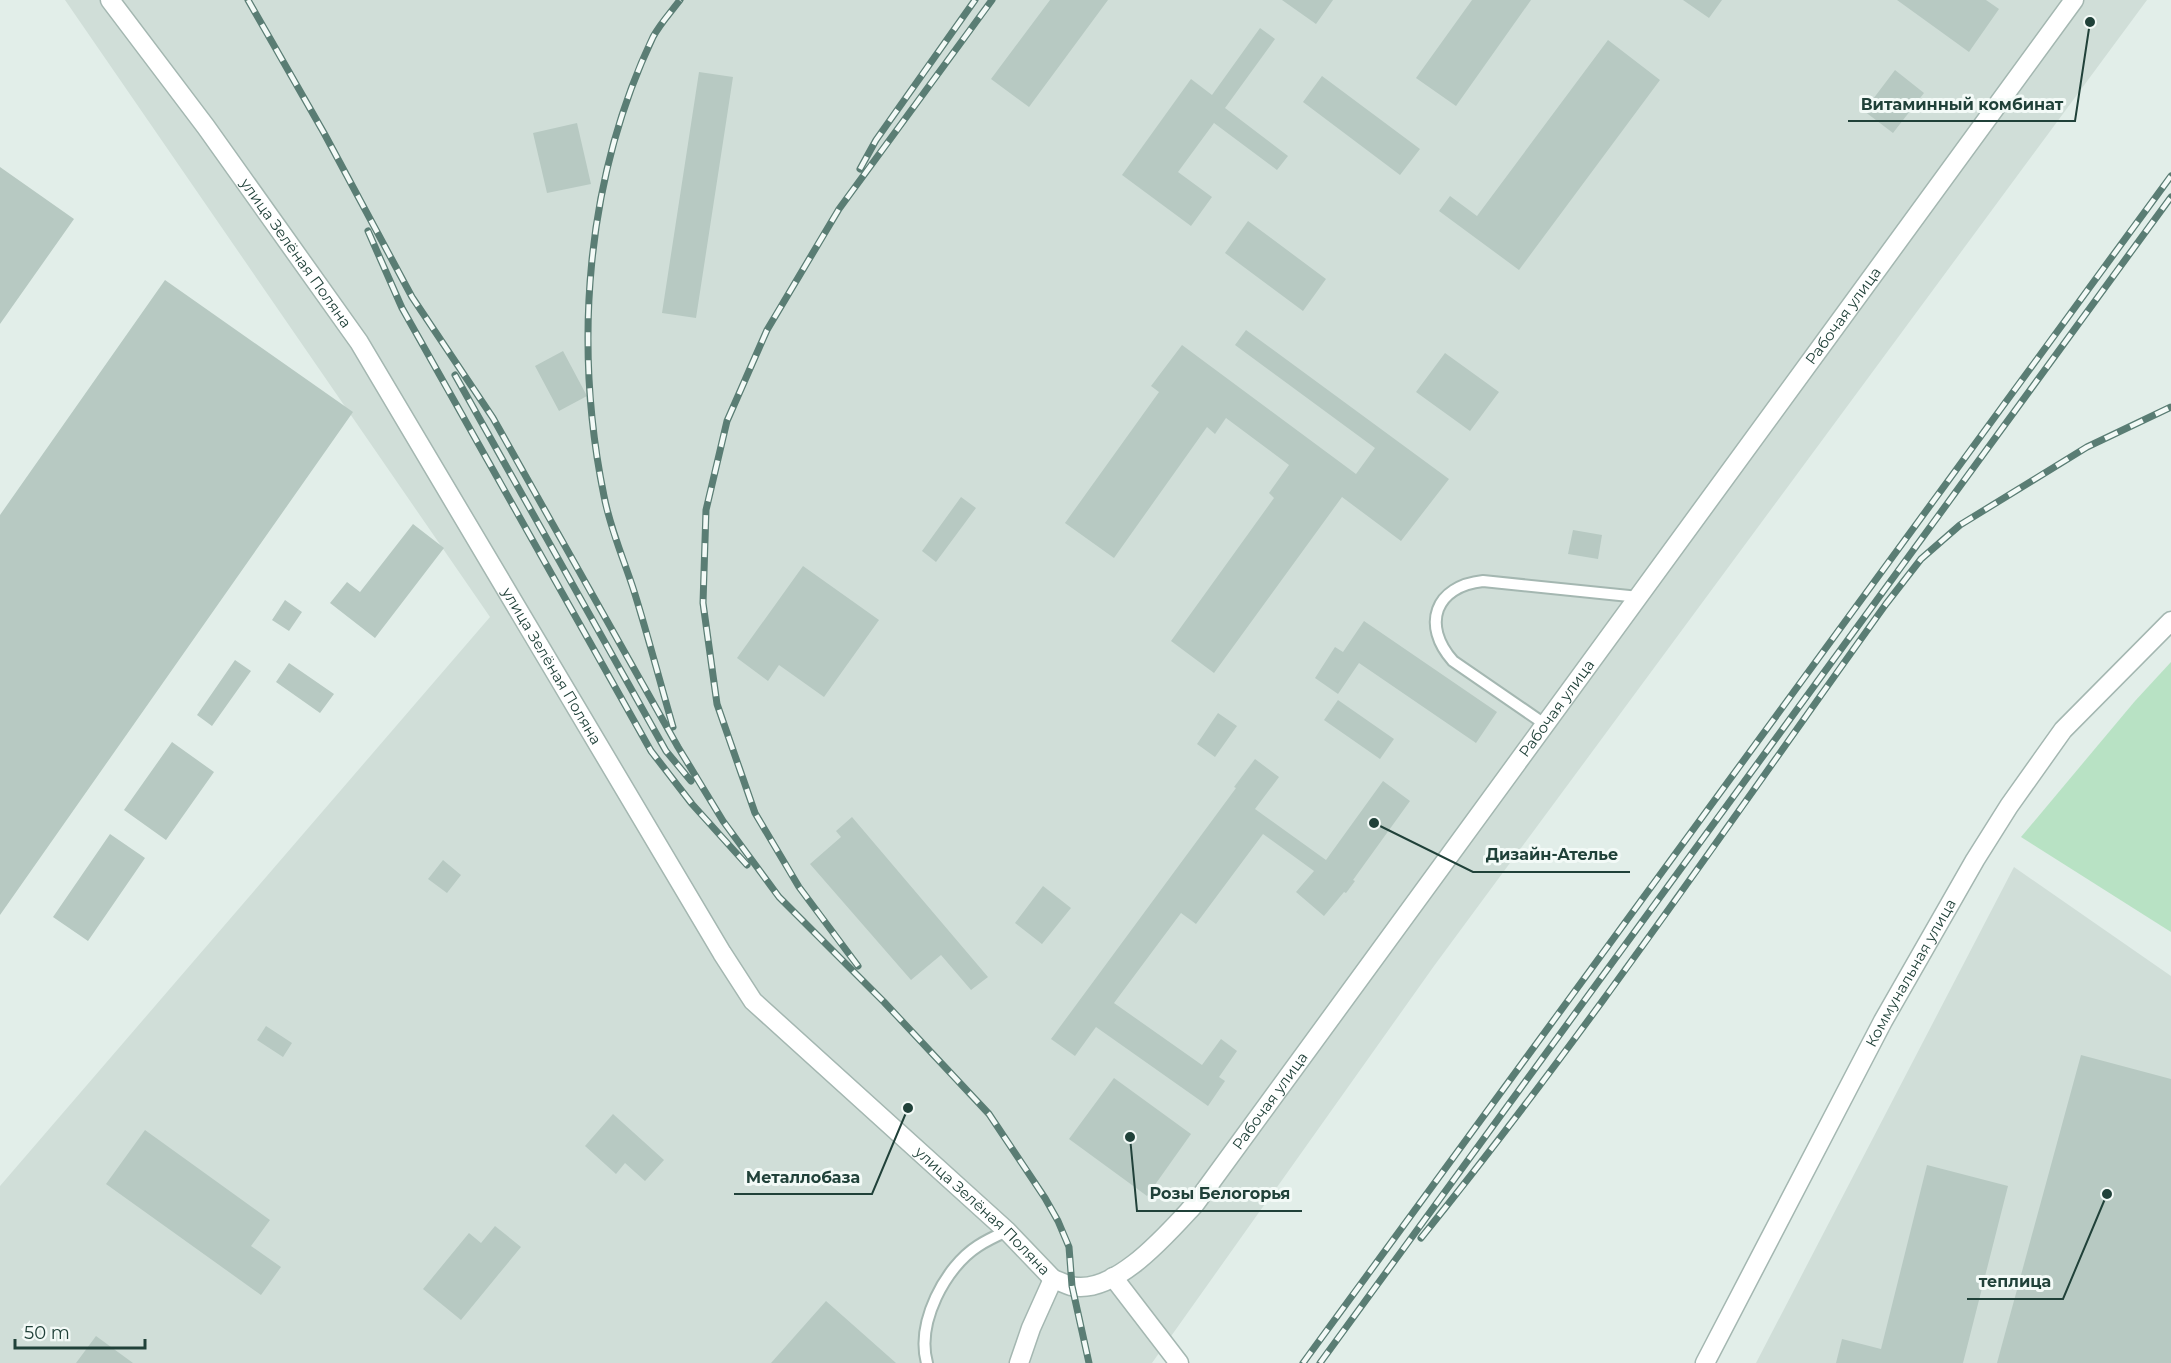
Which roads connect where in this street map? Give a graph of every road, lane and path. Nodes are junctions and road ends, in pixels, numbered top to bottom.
1 (110, 0) edge
2 (2074, 0) edge
3 (1639, 597) junction
4 (2171, 621) edge
5 (1546, 725) junction
6 (1007, 1231) junction
7 (1113, 1277) junction
8 (1053, 1279) junction
9 (927, 1363) edge
10 (1019, 1363) edge
11 (1179, 1363) edge
12 (1705, 1363) edge

1 - 6 street, улица Зелёная Поляна
2 - 3 street, Рабочая улица
3 - 5 street, Рабочая улица
3 - 5 lane
4 - 12 street, Коммунальная улица
5 - 7 street, Рабочая улица
6 - 8 street, улица Зелёная Поляна
6 - 9 lane
7 - 8 street, Рабочая улица
7 - 11 street
8 - 10 street

